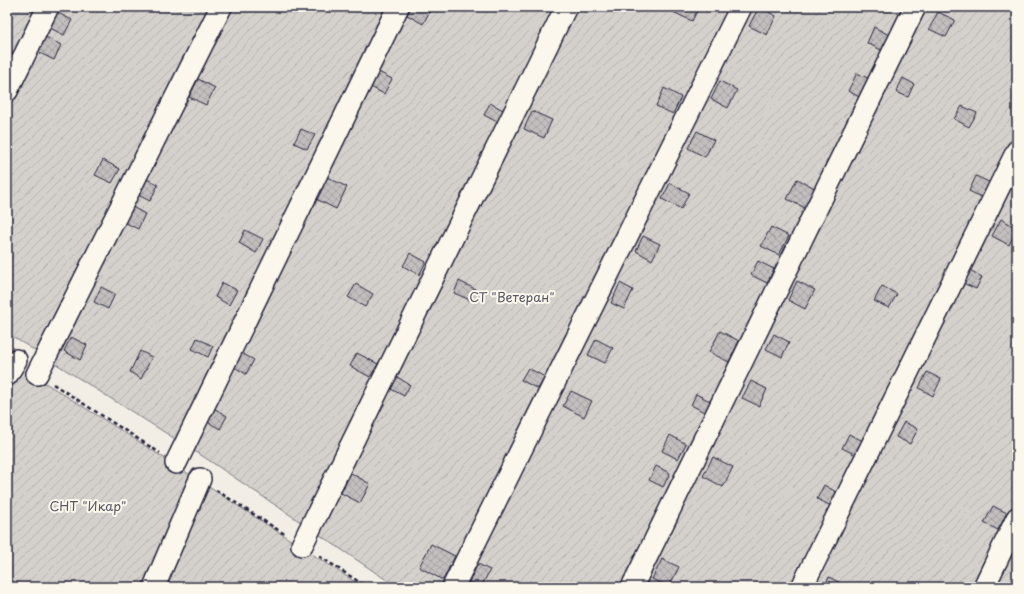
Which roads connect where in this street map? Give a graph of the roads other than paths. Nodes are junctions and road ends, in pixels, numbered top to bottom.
1 (48, 7) edge
2 (221, 7) edge
3 (398, 7) edge
4 (566, 7) edge
5 (741, 7) edge
6 (915, 7) edge
7 (7, 91) edge
8 (1017, 151) edge
9 (37, 374) dead end
10 (176, 463) dead end
11 (200, 479) dead end
12 (1017, 518) edge
13 (302, 545) dead end
14 (154, 587) edge
15 (453, 587) edge
16 (632, 587) edge
17 (802, 587) edge
18 (984, 587) edge

1 - 7 lane
2 - 9 lane
3 - 10 lane
4 - 13 lane
5 - 15 lane
6 - 16 lane
8 - 17 lane
11 - 14 lane
12 - 18 lane

